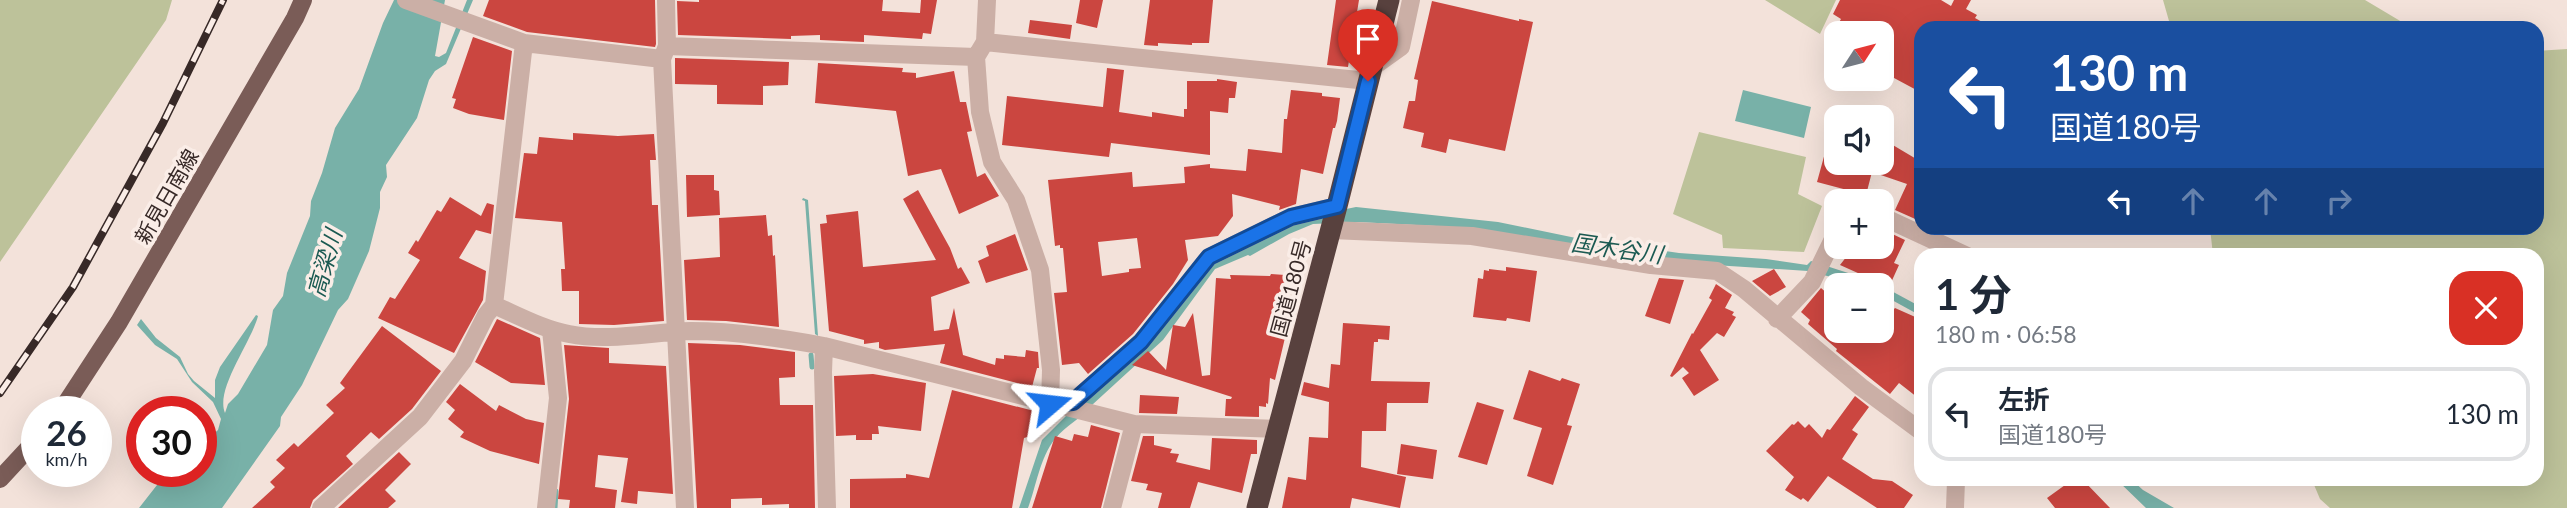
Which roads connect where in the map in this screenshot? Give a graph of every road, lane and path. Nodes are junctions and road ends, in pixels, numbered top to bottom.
1 (303, 0) edge
2 (406, 0) edge
3 (666, 0) edge
4 (987, 0) edge
5 (1389, 0) edge
6 (1411, 0) edge
7 (524, 43) junction
8 (981, 50) junction
9 (665, 52) junction
10 (1370, 74) junction
11 (1337, 206) junction
12 (1894, 222) edge
13 (1331, 230) junction
14 (1914, 231) edge
15 (1922, 235) edge
16 (1950, 248) edge
17 (1824, 259) edge
18 (494, 305) junction
19 (1777, 319) junction
20 (551, 330) junction
21 (675, 332) junction
22 (824, 346) junction
23 (71, 396) edge
24 (1050, 404) junction
25 (1134, 424) junction
26 (1914, 426) edge
27 (1277, 429) junction
28 (21, 456) edge
29 (0, 479) edge
30 (1956, 486) edge
31 (321, 508) edge
32 (546, 508) edge
33 (685, 508) edge
34 (827, 508) edge
35 (1112, 508) edge
36 (1257, 508) edge
37 (1955, 508) edge

1 - 23 main road, 新見日南線
2 - 7 street
3 - 9 street
4 - 8 street
5 - 10 highway, 国道180号
6 - 10 street
7 - 9 street
7 - 18 street
8 - 9 street
8 - 10 street
8 - 24 street
9 - 21 street
10 - 11 highway, 国道180号
11 - 13 highway, 国道180号
11 - 24 street
12 - 14 street
13 - 19 street
13 - 27 highway, 国道180号
15 - 16 street
17 - 19 street
18 - 20 street
18 - 31 street
19 - 26 street
20 - 21 street
20 - 32 street
21 - 22 street
21 - 33 street
22 - 24 street
22 - 34 street
24 - 25 street
25 - 27 street
25 - 35 street
27 - 36 highway, 国道180号
28 - 29 main road
30 - 37 street

